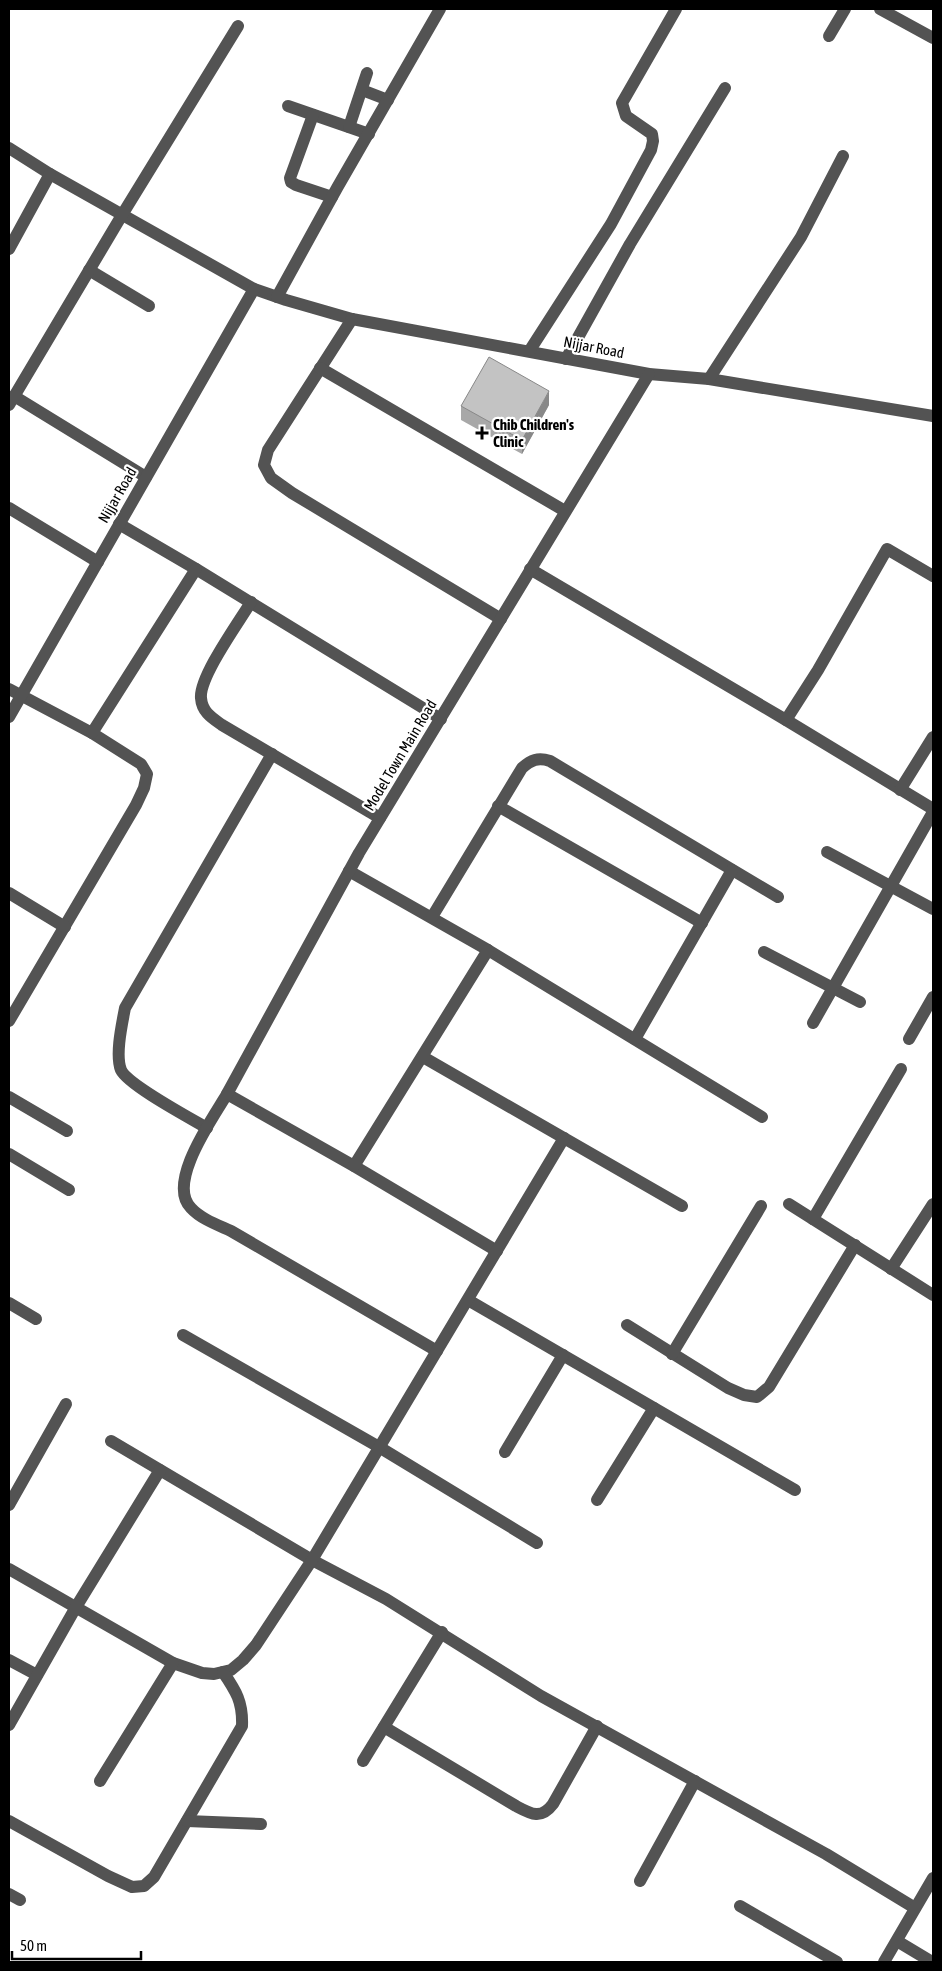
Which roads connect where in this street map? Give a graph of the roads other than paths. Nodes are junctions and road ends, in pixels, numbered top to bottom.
1 (440, 9) edge
2 (676, 9) edge
3 (845, 9) edge
4 (880, 9) edge
5 (238, 26) dead end
6 (829, 36) dead end
7 (933, 38) edge
8 (367, 73) dead end
9 (725, 88) dead end
10 (362, 90) junction
11 (388, 100) junction
12 (288, 106) dead end
13 (313, 115) junction
14 (349, 127) junction
15 (369, 134) junction
16 (9, 148) edge
17 (843, 156) dead end
18 (50, 174) junction
19 (332, 197) junction
20 (122, 215) junction
21 (9, 249) edge
22 (89, 270) junction
23 (254, 288) junction
24 (277, 297) junction
25 (149, 306) dead end
26 (352, 319) junction
27 (530, 350) junction
28 (566, 358) junction
29 (320, 368) junction
30 (649, 374) junction
31 (709, 379) junction
32 (12, 400) edge
33 (933, 416) edge
34 (146, 477) junction
35 (9, 508) edge
36 (565, 511) junction
37 (119, 524) junction
38 (98, 562) junction
39 (196, 569) junction
40 (530, 569) junction
41 (933, 576) edge
42 (251, 602) junction
43 (500, 619) junction
44 (9, 689) edge
45 (21, 696) junction
46 (9, 716) edge
47 (441, 719) junction
48 (786, 720) junction
49 (92, 733) junction
50 (933, 737) edge
51 (272, 754) junction
52 (900, 790) junction
53 (498, 806) junction
54 (933, 811) edge
55 (380, 818) junction
56 (827, 852) dead end
57 (732, 870) junction
58 (349, 871) junction
59 (892, 886) junction
60 (9, 893) edge
61 (778, 897) dead end
62 (933, 909) edge
63 (432, 917) junction
64 (702, 923) junction
65 (65, 927) junction
66 (488, 950) junction
67 (764, 952) dead end
68 (833, 988) junction
69 (933, 997) edge
70 (860, 1002) dead end
71 (13, 1006) edge
72 (9, 1021) edge
73 (813, 1023) dead end
74 (909, 1039) dead end
75 (635, 1040) junction
76 (423, 1057) junction
77 (901, 1069) dead end
78 (227, 1094) junction
79 (9, 1097) edge
80 (762, 1117) dead end
81 (207, 1128) junction
82 (67, 1131) dead end
83 (564, 1138) junction
84 (9, 1154) edge
85 (354, 1166) junction
86 (69, 1190) dead end
87 (789, 1204) dead end
88 (933, 1204) edge
89 (682, 1206) dead end
90 (761, 1206) dead end
91 (813, 1219) junction
92 (855, 1245) junction
93 (497, 1251) junction
94 (891, 1269) junction
95 (933, 1295) edge
96 (468, 1300) junction
97 (9, 1303) edge
98 (36, 1319) dead end
99 (627, 1325) dead end
100 (182, 1335) dead end
101 (436, 1351) junction
102 (672, 1354) junction
103 (563, 1355) junction
104 (66, 1404) dead end
105 (654, 1408) junction
106 (111, 1441) dead end
107 (379, 1447) junction
108 (505, 1452) dead end
109 (160, 1470) junction
110 (795, 1490) dead end
111 (597, 1500) dead end
112 (9, 1505) edge
113 (537, 1543) dead end
114 (312, 1560) junction
115 (9, 1569) edge
116 (76, 1607) junction
117 (442, 1632) junction
118 (9, 1660) edge
119 (173, 1663) junction
120 (223, 1672) junction
121 (37, 1675) junction
122 (9, 1725) edge
123 (597, 1726) junction
124 (384, 1727) junction
125 (363, 1761) dead end
126 (100, 1781) dead end
127 (695, 1781) junction
128 (9, 1821) edge
129 (187, 1821) junction
130 (260, 1824) dead end
131 (933, 1878) edge
132 (640, 1881) dead end
133 (740, 1906) dead end
134 (915, 1908) junction
135 (896, 1941) junction
136 (837, 1962) edge
137 (884, 1962) edge
138 (932, 1962) edge

1 - 11 street
2 - 27 street
3 - 6 street
4 - 7 street
5 - 20 street
8 - 10 street
9 - 28 street
10 - 11 street
10 - 14 street
11 - 15 street
12 - 13 street
13 - 14 street
13 - 19 street
14 - 15 street
15 - 19 street
16 - 18 street, Nijjar Road
17 - 31 street
18 - 20 street, Nijjar Road
18 - 21 street
19 - 24 street
20 - 22 street
20 - 23 street, Nijjar Road
22 - 25 street
22 - 32 street
23 - 24 street, Nijjar Road
23 - 34 street, Nijjar Road
24 - 26 street, Nijjar Road
26 - 27 street, Nijjar Road
26 - 29 street
27 - 28 street, Nijjar Road
28 - 30 street, Nijjar Road
29 - 36 street
29 - 43 street
30 - 31 street, Nijjar Road
30 - 36 street, Model Town Main Road
31 - 33 street, Nijjar Road
32 - 34 street
34 - 37 street, Nijjar Road
35 - 38 street
36 - 40 street, Model Town Main Road
37 - 38 street, Nijjar Road
37 - 39 street
38 - 45 street, Nijjar Road
39 - 42 street
39 - 49 street
40 - 43 street, Model Town Main Road
40 - 48 street
41 - 48 street
42 - 47 street
42 - 51 street
43 - 47 street, Model Town Main Road
44 - 45 street
45 - 46 street, Nijjar Road
45 - 49 street
47 - 55 street, Model Town Main Road
48 - 52 street
49 - 65 street
50 - 52 street
51 - 55 street
51 - 81 street
52 - 54 street
53 - 57 street
53 - 63 street
53 - 64 street
54 - 59 street
55 - 58 street, Model Town Main Road
56 - 59 street
57 - 61 street
57 - 64 street
58 - 63 street
58 - 78 street, Model Town Main Road
59 - 62 street
59 - 68 street
60 - 65 street
63 - 66 street
64 - 75 street
65 - 71 street
66 - 75 street
66 - 76 street
67 - 68 street
68 - 70 street
68 - 73 street
69 - 74 street
71 - 72 street
75 - 80 street
76 - 83 street
76 - 85 street
77 - 91 street
78 - 81 street, Model Town Main Road
78 - 85 street
79 - 82 street
81 - 101 street, Model Town Main Road
83 - 89 street
83 - 93 street
84 - 86 street
85 - 93 street
87 - 91 street
88 - 94 street
90 - 102 street
91 - 92 street
92 - 94 street
92 - 102 street
93 - 96 street
94 - 95 street
96 - 101 street
96 - 103 street
97 - 98 street
99 - 102 street
100 - 107 street
101 - 107 street
103 - 105 street
103 - 108 street
104 - 112 street
105 - 110 street
105 - 111 street
106 - 109 street
107 - 113 street
107 - 114 street
109 - 114 street
109 - 116 street
114 - 117 street
114 - 120 street
115 - 116 street
116 - 119 street
116 - 121 street
117 - 123 street
117 - 124 street
118 - 121 street
119 - 120 street
119 - 126 street
120 - 129 street
121 - 122 street
123 - 124 street
123 - 127 street
124 - 125 street
127 - 132 street
127 - 134 street
128 - 129 street
129 - 130 street
131 - 134 street
133 - 136 street
134 - 135 street
135 - 137 street
135 - 138 street

